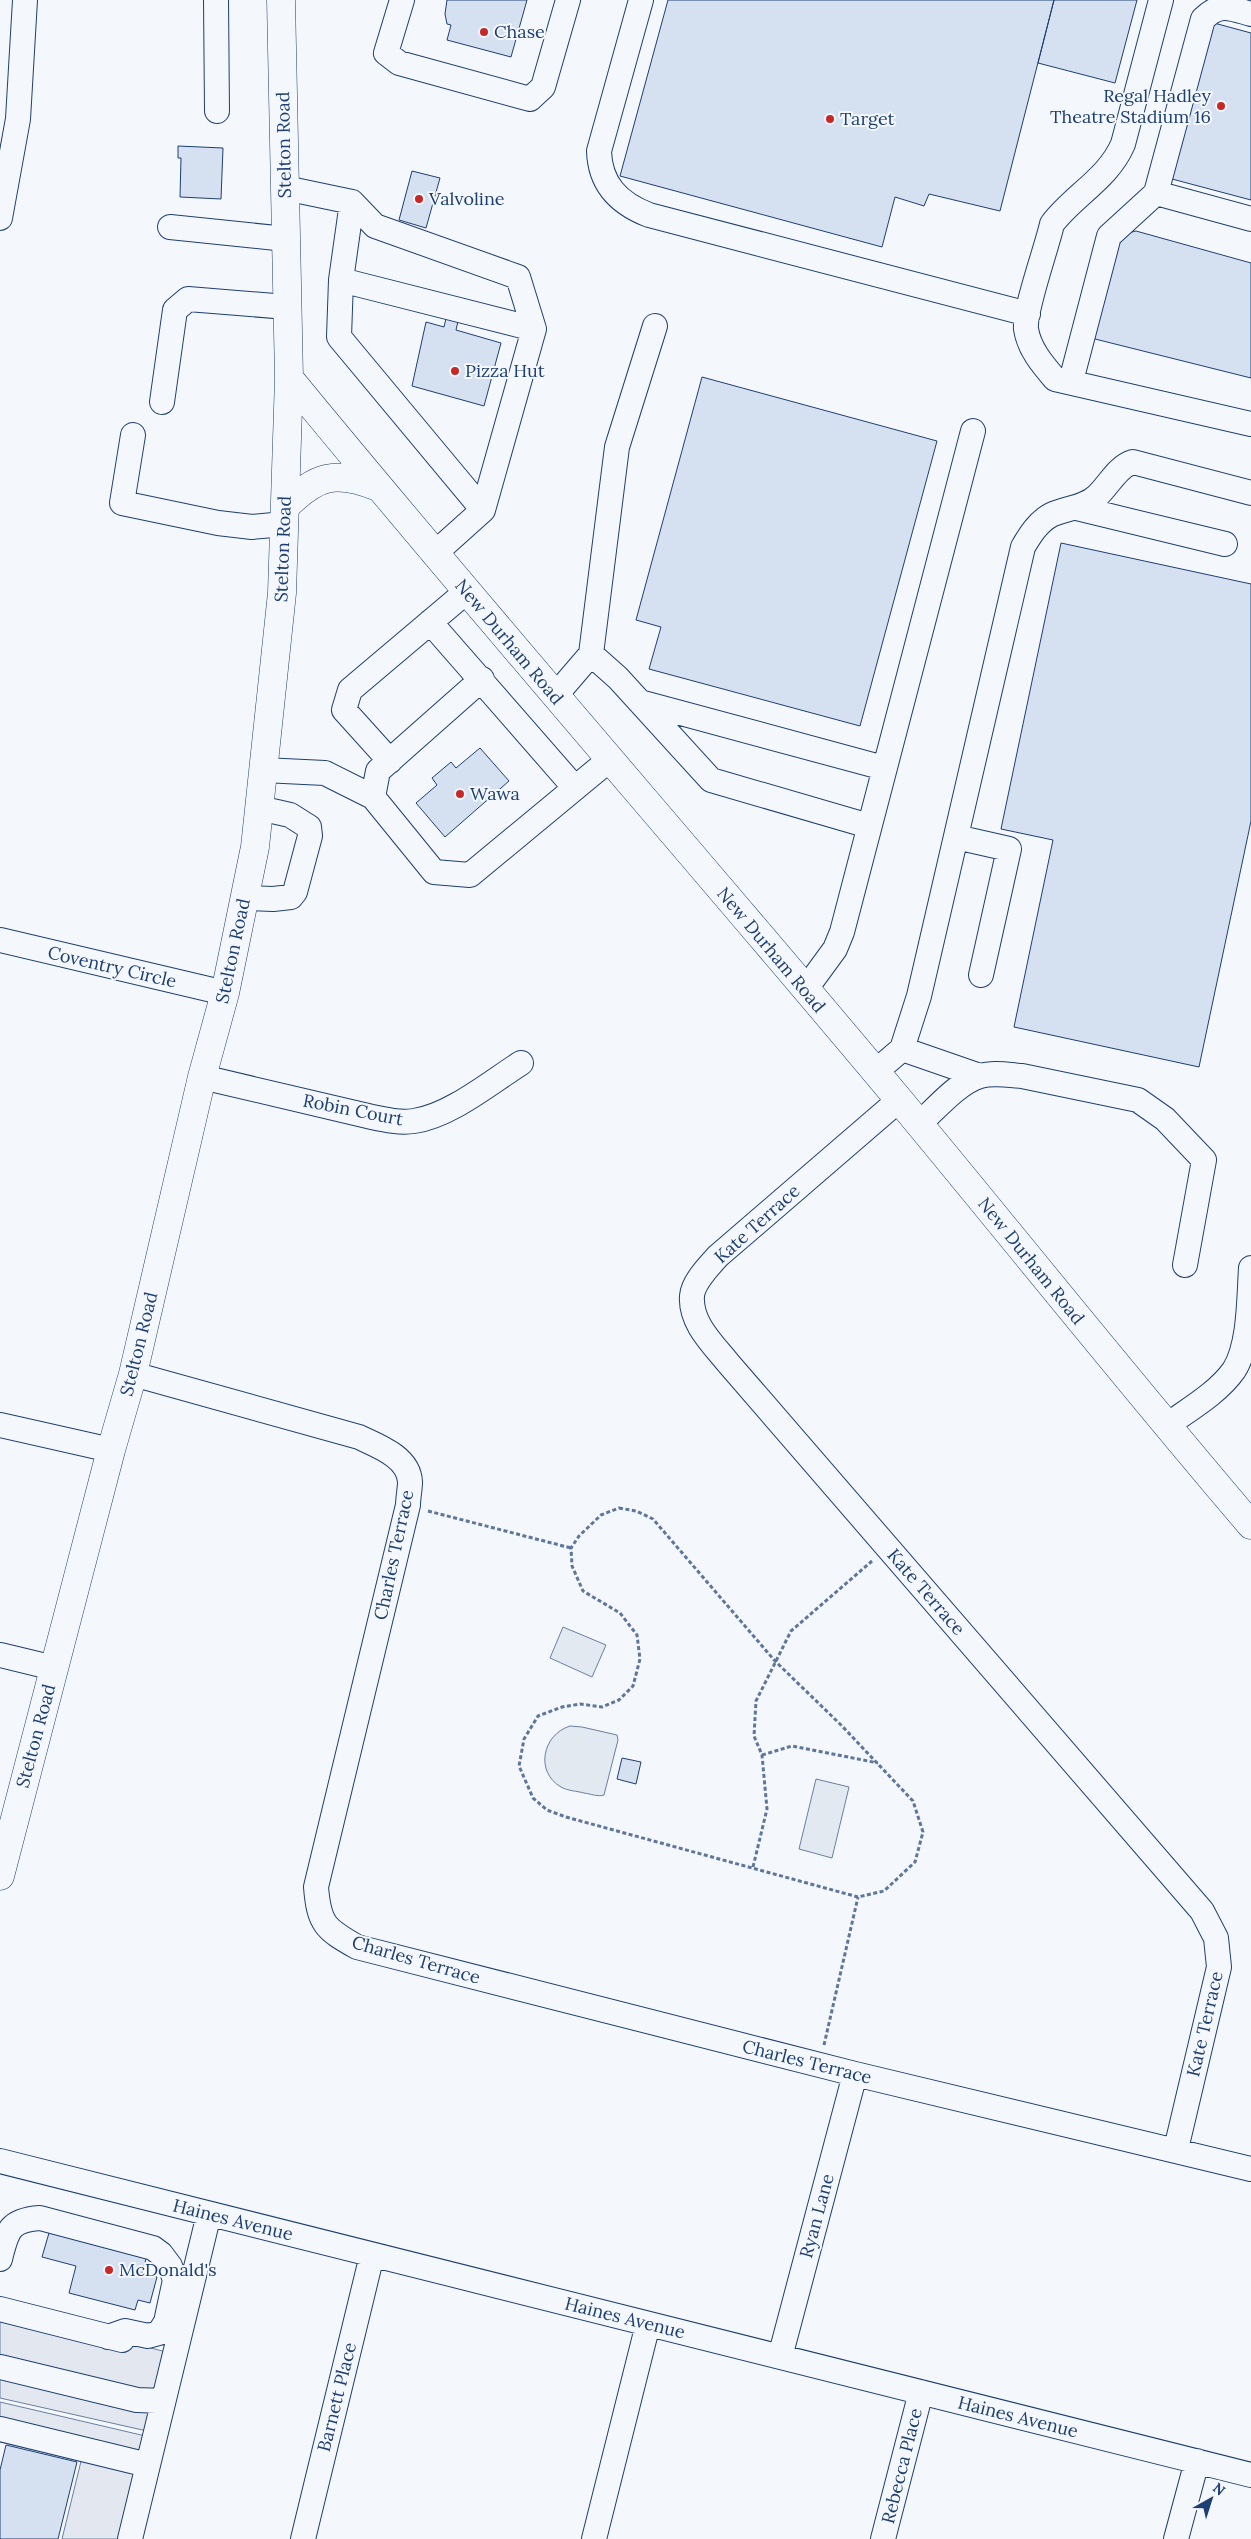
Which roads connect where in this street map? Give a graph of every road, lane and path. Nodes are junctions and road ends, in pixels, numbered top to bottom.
1 (25, 0) edge
2 (216, 0) edge
3 (282, 0) edge
4 (402, 0) edge
5 (568, 0) edge
6 (641, 0) edge
7 (1162, 0) edge
8 (1251, 14) edge
9 (217, 111) dead end
10 (285, 188) junction
11 (1156, 193) junction
12 (352, 202) junction
13 (0, 218) edge
14 (1251, 218) edge
15 (170, 228) dead end
16 (286, 239) junction
17 (340, 280) junction
18 (287, 307) junction
19 (1028, 314) junction
20 (655, 326) dead end
21 (534, 329) junction
22 (289, 378) junction
23 (1071, 381) junction
24 (162, 402) dead end
25 (1251, 424) edge
26 (973, 431) dead end
27 (133, 435) dead end
28 (378, 487) junction
29 (1251, 493) edge
30 (1077, 508) junction
31 (483, 510) junction
32 (285, 516) junction
33 (1225, 544) dead end
34 (434, 554) junction
35 (466, 592) junction
36 (430, 622) junction
37 (591, 654) junction
38 (482, 679) junction
39 (555, 696) junction
40 (640, 702) junction
41 (609, 760) junction
42 (390, 761) junction
43 (884, 768) junction
44 (263, 770) junction
45 (576, 788) junction
46 (374, 797) junction
47 (259, 808) junction
48 (869, 826) junction
49 (956, 837) junction
50 (244, 898) junction
51 (0, 940) edge
52 (981, 975) dead end
53 (805, 990) junction
54 (225, 994) junction
55 (902, 1049) junction
56 (521, 1063) dead end
57 (875, 1072) junction
58 (980, 1076) junction
59 (202, 1077) junction
60 (899, 1100) junction
61 (919, 1124) junction
62 (1185, 1265) dead end
63 (1251, 1268) edge
64 (1250, 1296) edge
65 (133, 1374) junction
66 (0, 1425) edge
67 (1166, 1426) junction
68 (111, 1450) junction
69 (408, 1506) junction
70 (1251, 1525) edge
71 (571, 1548) junction
72 (888, 1548) junction
73 (0, 1655) edge
74 (775, 1661) junction
75 (54, 1668) junction
76 (762, 1755) junction
77 (878, 1763) junction
78 (753, 1867) junction
79 (0, 1876) edge
80 (858, 1897) junction
81 (819, 2065) junction
82 (855, 2074) junction
83 (1176, 2149) junction
84 (0, 2161) edge
85 (1251, 2169) edge
86 (209, 2214) junction
87 (372, 2254) junction
88 (0, 2258) edge
89 (2, 2308) edge
90 (648, 2324) junction
91 (108, 2337) junction
92 (174, 2354) junction
93 (780, 2357) junction
94 (0, 2367) edge
95 (921, 2392) junction
96 (163, 2400) junction
97 (0, 2429) edge
98 (1197, 2462) junction
99 (148, 2465) junction
100 (1251, 2475) edge
101 (130, 2539) edge
102 (303, 2539) edge
103 (594, 2539) edge
104 (883, 2539) edge
105 (1176, 2539) edge

1 - 13 street
2 - 9 street
3 - 10 main road, Stelton Road
4 - 5 street
6 - 19 street
7 - 19 street
8 - 11 street
10 - 12 street
10 - 16 main road, Stelton Road
11 - 14 street
11 - 23 street
12 - 17 street
12 - 21 street
15 - 16 street
16 - 18 main road, Stelton Road
17 - 21 street
17 - 31 street
18 - 22 main road, Stelton Road
18 - 24 street
19 - 23 street
20 - 37 street
21 - 31 street
22 - 28 main road, New Durham Road
22 - 32 main road, Stelton Road
23 - 25 street
26 - 43 street
27 - 32 street
28 - 32 main road
28 - 34 main road, New Durham Road
29 - 30 street
30 - 33 street
30 - 49 street
31 - 34 street
32 - 44 main road, Stelton Road
34 - 35 main road, New Durham Road
35 - 36 street
35 - 39 main road, New Durham Road
36 - 38 street
36 - 42 street
37 - 39 street
37 - 40 street
38 - 42 street
38 - 45 street
39 - 41 main road, New Durham Road
40 - 43 street
40 - 48 street
41 - 45 street
41 - 53 main road, New Durham Road
42 - 46 street
43 - 48 street
44 - 46 street
44 - 47 main road, Stelton Road
45 - 46 street
47 - 50 main road, Stelton Road
47 - 50 street
48 - 53 street
49 - 52 street
49 - 55 street
50 - 54 main road, Stelton Road
51 - 54 street, Coventry Circle
53 - 57 main road, New Durham Road
54 - 59 main road, Stelton Road
55 - 57 street
55 - 58 street
56 - 59 street, Robin Court
57 - 60 main road, New Durham Road
58 - 61 street
58 - 62 street
59 - 65 main road, Stelton Road
60 - 61 main road, New Durham Road
60 - 72 street, Kate Terrace
61 - 67 main road, New Durham Road
63 - 64 street
64 - 67 street
65 - 68 main road, Stelton Road
65 - 69 street, Charles Terrace
66 - 68 street
67 - 70 main road, New Durham Road
68 - 75 main road, Stelton Road
69 - 71 path
69 - 81 street, Charles Terrace
71 - 74 path
71 - 78 path
72 - 74 path
72 - 83 street, Kate Terrace
73 - 75 street
74 - 76 path
74 - 77 path
75 - 79 main road, Stelton Road
76 - 77 path
76 - 78 path
77 - 80 path
78 - 80 path
80 - 81 path
81 - 82 street, Charles Terrace
82 - 83 street, Charles Terrace
82 - 93 street, Ryan Lane
83 - 85 street, Charles Terrace
84 - 86 street, Haines Avenue
86 - 87 street, Haines Avenue
86 - 92 street
87 - 90 street, Haines Avenue
87 - 102 street, Barnett Place
88 - 91 street
89 - 91 street
90 - 93 street, Haines Avenue
90 - 103 street
91 - 92 street
92 - 96 street
93 - 95 street, Haines Avenue
94 - 96 street
95 - 98 street, Haines Avenue
95 - 104 street, Rebecca Place
96 - 99 street
97 - 99 street
98 - 100 street, Haines Avenue
98 - 105 street
99 - 101 street

